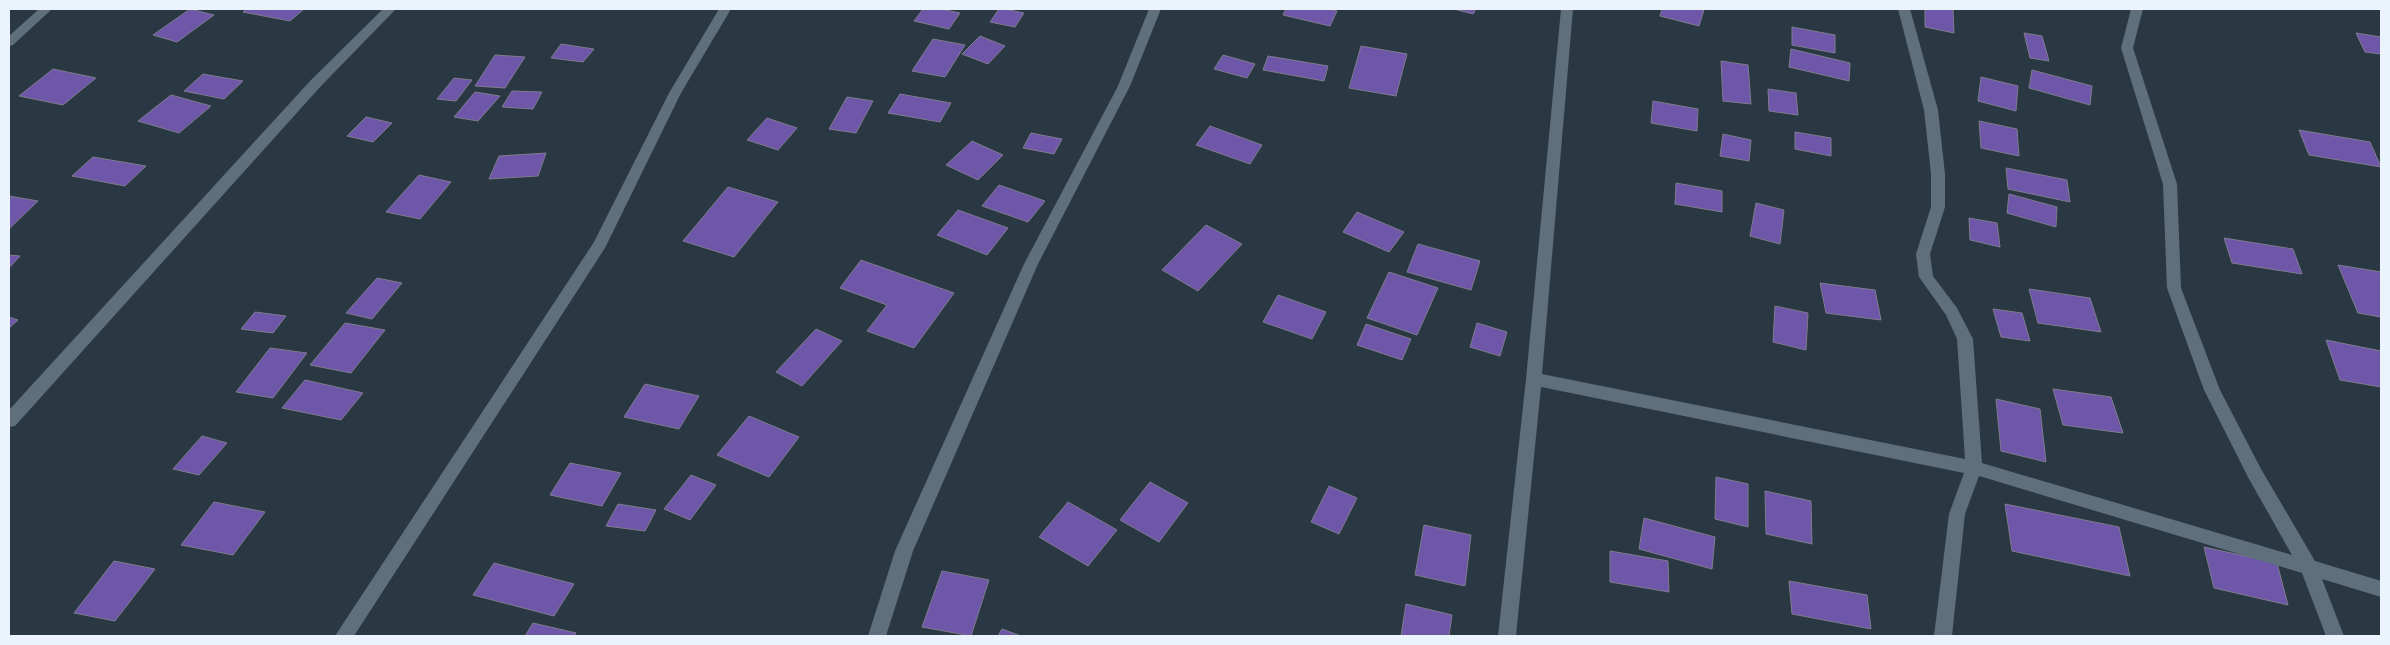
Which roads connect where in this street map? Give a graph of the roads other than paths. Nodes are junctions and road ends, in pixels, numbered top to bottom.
1 (46, 9) edge
2 (390, 9) edge
3 (725, 9) edge
4 (1155, 9) edge
5 (1567, 9) edge
6 (1904, 9) edge
7 (2136, 9) edge
8 (9, 42) edge
9 (1534, 379) junction
10 (9, 421) edge
11 (1974, 468) junction
12 (2309, 568) junction
13 (2381, 589) edge
14 (344, 636) edge
15 (877, 636) edge
16 (1507, 636) edge
17 (1943, 636) edge
18 (2335, 636) edge

1 - 8 street
2 - 10 street
3 - 14 street
4 - 15 street
5 - 9 street
6 - 11 street
7 - 12 street
9 - 11 street
9 - 16 street
11 - 12 street
11 - 17 street
12 - 13 street
12 - 18 street

